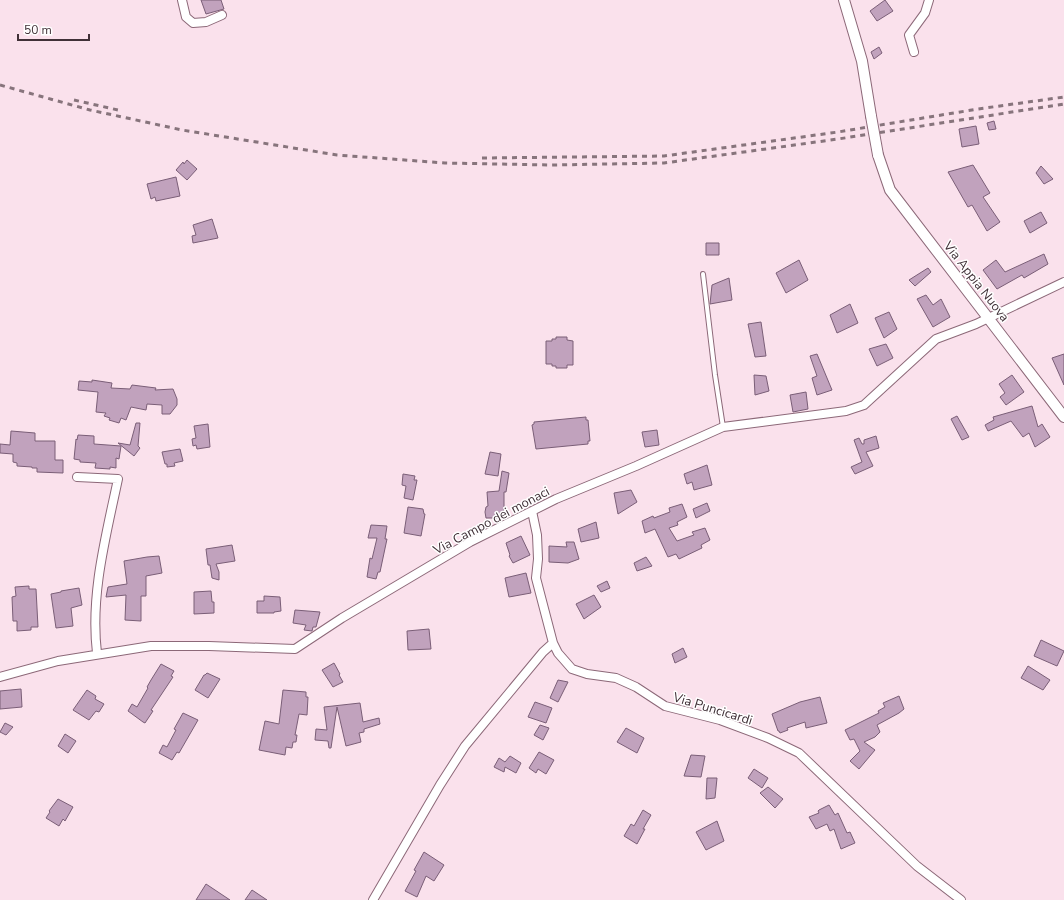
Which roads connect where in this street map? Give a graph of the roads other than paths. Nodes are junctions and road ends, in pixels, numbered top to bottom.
1 (182, 0) edge
2 (844, 0) edge
3 (929, 0) edge
4 (222, 15) dead end
5 (914, 52) dead end
6 (703, 274) dead end
7 (1064, 282) edge
8 (989, 318) junction
9 (1064, 417) edge
10 (723, 427) junction
11 (77, 477) dead end
12 (532, 511) junction
13 (553, 643) junction
14 (97, 653) junction
15 (0, 677) edge
16 (373, 900) edge
17 (960, 900) edge

1 - 4 street
2 - 8 street, Via Appia Nuova, bridge
3 - 5 street
6 - 10 lane
7 - 8 street, Via Campo dei monaci
8 - 9 street, Via Appia Nuova
8 - 10 street, Via Campo dei monaci
10 - 12 street, Via Campo dei monaci
11 - 14 street
12 - 13 street, Via Puncicardi
12 - 14 street, Via Campo dei monaci
13 - 16 street
13 - 17 street, Via Puncicardi
14 - 15 street, Via Campo dei monaci

